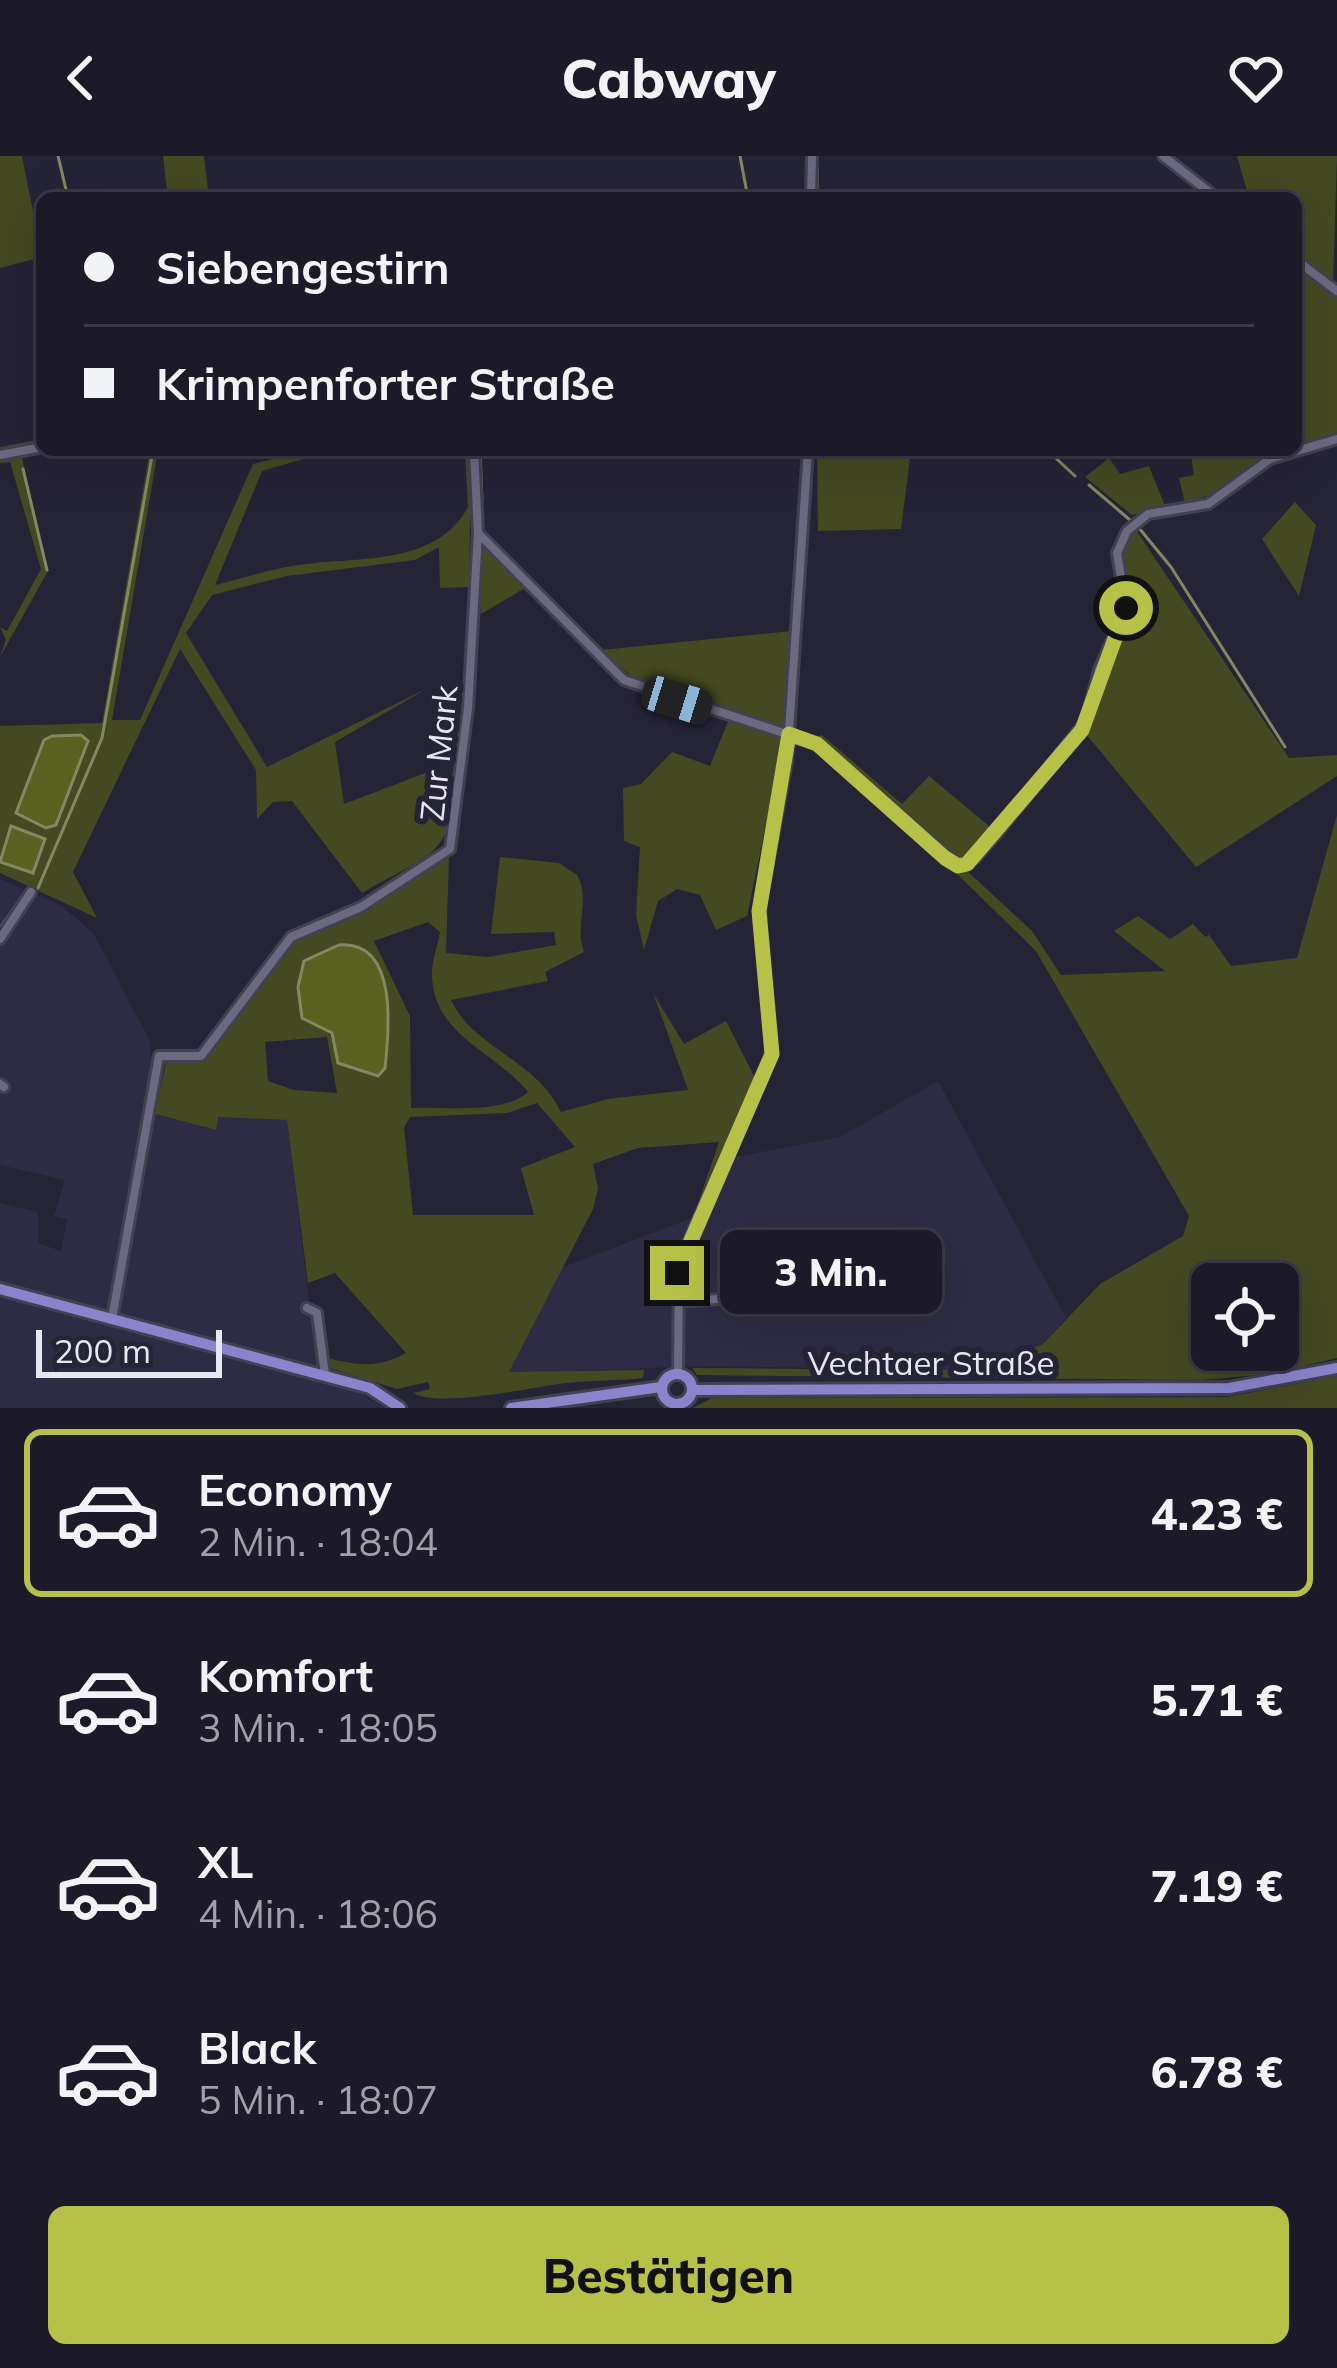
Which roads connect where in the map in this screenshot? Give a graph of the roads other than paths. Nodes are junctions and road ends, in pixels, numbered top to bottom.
1 (812, 156) edge
2 (1163, 156) edge
3 (812, 192) edge
4 (1209, 192) edge
5 (1302, 265) edge
6 (1337, 292) edge
7 (1337, 439) edge
8 (36, 448) edge
9 (1302, 449) edge
10 (0, 454) edge
11 (474, 456) edge
12 (808, 456) edge
13 (1280, 456) edge
14 (478, 533) junction
15 (789, 734) junction
16 (31, 892) dead end
17 (0, 940) edge
18 (867, 1240) dead end
19 (0, 1289) edge
20 (676, 1302) junction
21 (307, 1308) dead end
22 (112, 1319) junction
23 (1337, 1368) edge
24 (678, 1374) junction
25 (325, 1375) junction
26 (661, 1388) junction
27 (692, 1390) junction
28 (676, 1406) edge
29 (400, 1408) edge
30 (511, 1408) edge

1 - 3 street
2 - 4 street
5 - 6 street
7 - 9 street
8 - 10 street
11 - 14 street, Zur Mark
12 - 15 street
13 - 15 street
14 - 15 street
14 - 22 street, Zur Mark
15 - 20 street
16 - 17 street
18 - 20 street
19 - 22 main road
20 - 24 street
21 - 25 street
22 - 25 main road
23 - 27 main road, Vechtaer Straße
24 - 26 main road
24 - 27 main road
25 - 29 main road
26 - 28 main road
26 - 30 main road
27 - 28 main road

